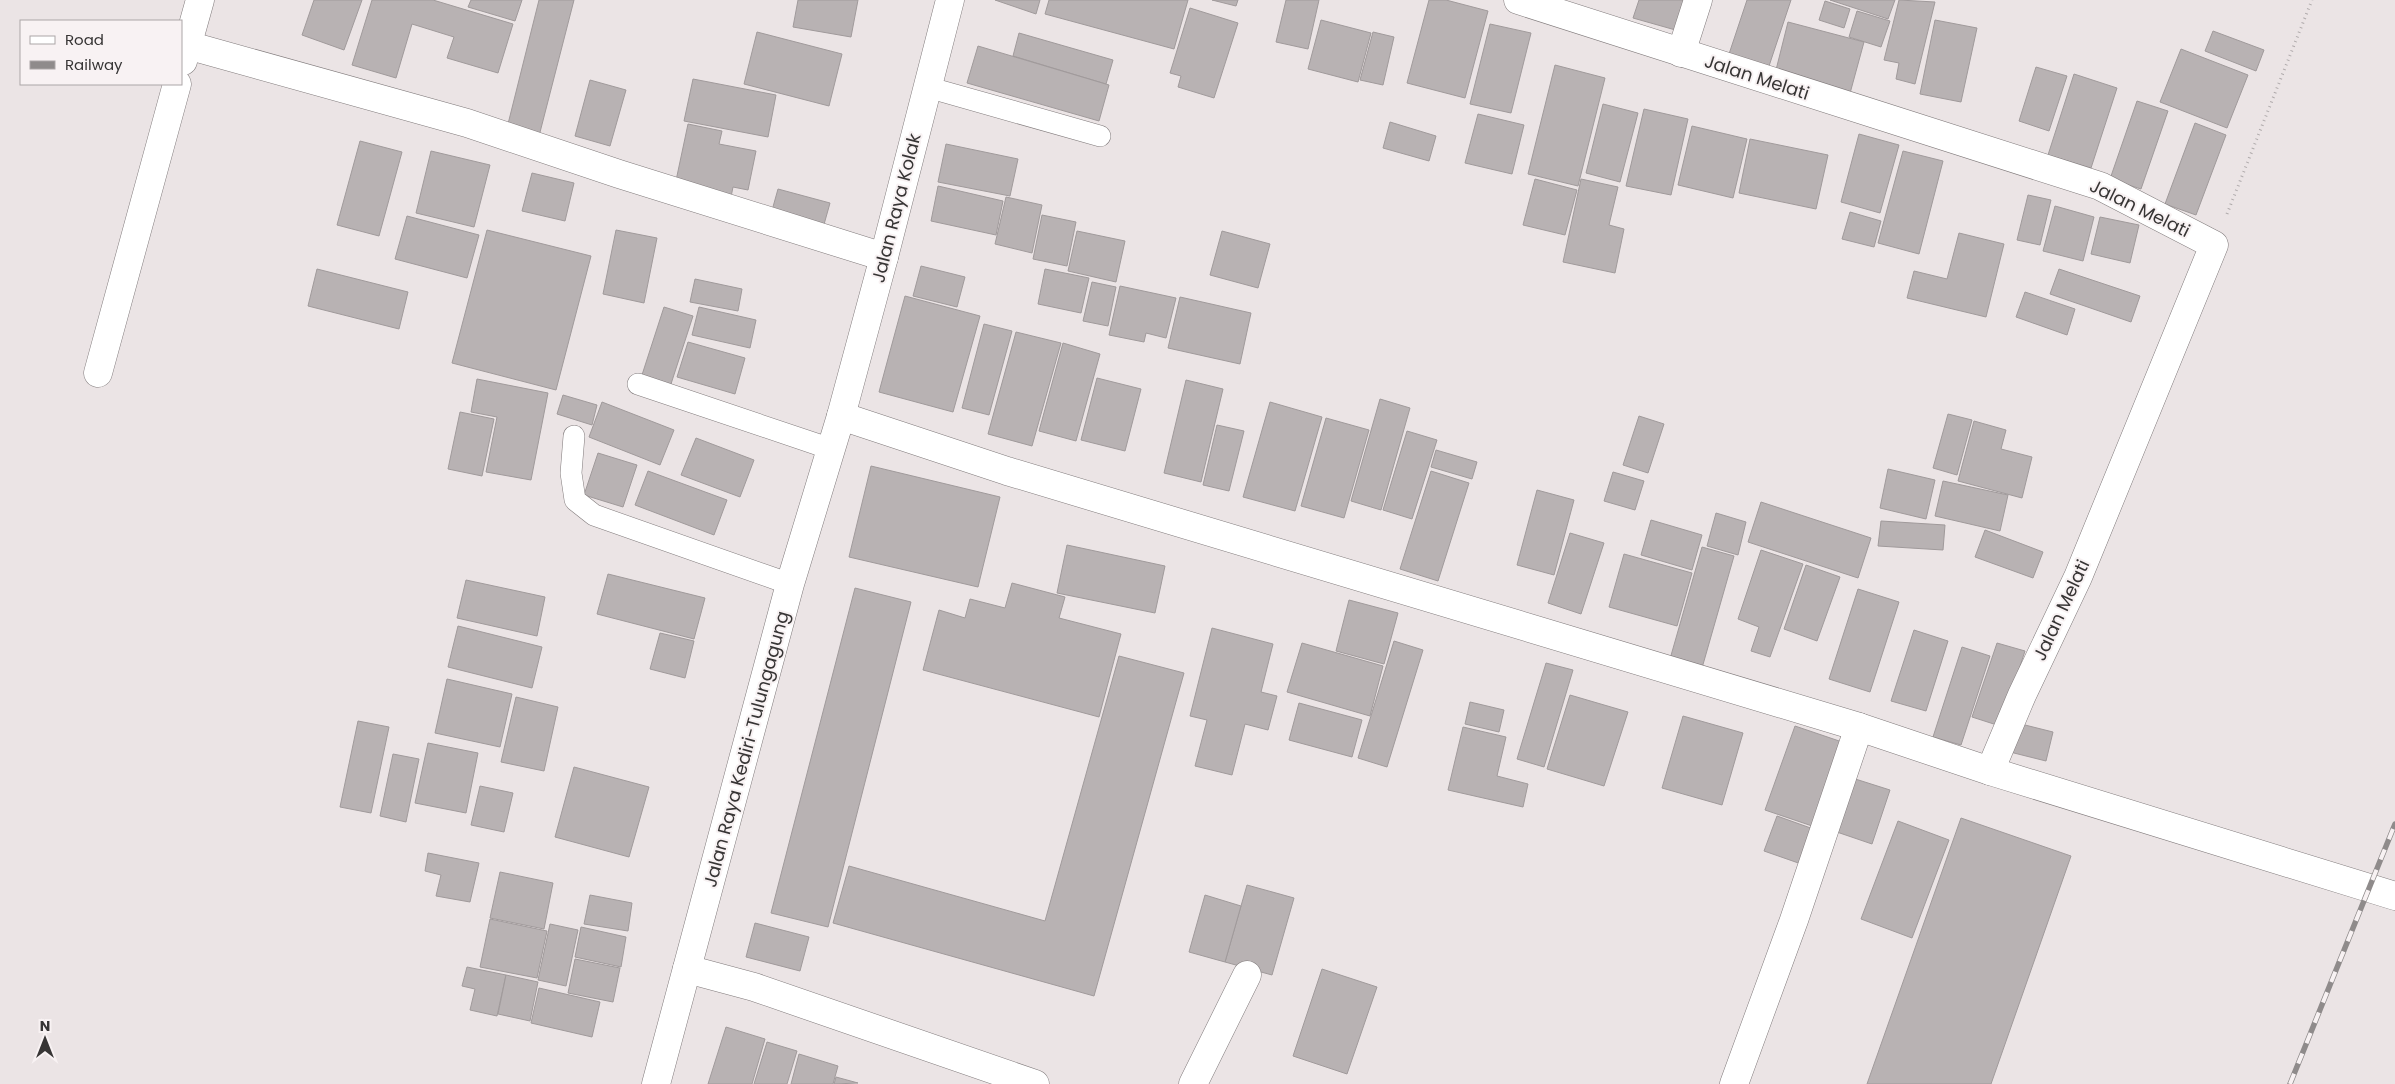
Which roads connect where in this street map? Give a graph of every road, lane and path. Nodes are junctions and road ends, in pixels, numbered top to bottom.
1 (200, 0) edge
2 (950, 0) edge
3 (1518, 0) edge
4 (1698, 0) edge
5 (2312, 0) edge
6 (1556, 6) edge
7 (1681, 53) junction
8 (184, 56) edge
9 (177, 85) edge
10 (927, 87) junction
11 (1100, 136) dead end
12 (2214, 245) junction
13 (884, 257) junction
14 (98, 373) dead end
15 (638, 384) dead end
16 (841, 416) junction
17 (574, 436) dead end
18 (831, 449) junction
19 (790, 584) junction
20 (1860, 727) junction
21 (1990, 771) junction
22 (2395, 896) edge
23 (687, 969) junction
24 (1246, 975) dead end
25 (656, 1084) edge
26 (1035, 1084) edge
27 (1193, 1084) edge
28 (1734, 1084) edge

1 - 8 main road
2 - 10 main road, Jalan Raya Kolak
3 - 6 main road, Jalan Melati
4 - 7 main road
5 - 12 path
6 - 7 main road, Jalan Melati
7 - 12 main road, Jalan Melati
8 - 13 main road
9 - 14 main road
10 - 11 lane
10 - 13 main road, Jalan Raya Kolak
12 - 21 main road, Jalan Melati
13 - 16 main road, Jalan Raya Kolak
15 - 18 lane
16 - 18 main road, Jalan Raya Kediri-Tulungagung
16 - 20 main road
17 - 19 lane
18 - 19 main road, Jalan Raya Kediri-Tulungagung
19 - 23 main road, Jalan Raya Kediri-Tulungagung
20 - 21 main road
20 - 28 main road
21 - 22 main road
23 - 25 main road, Jalan Raya Kediri-Tulungagung
23 - 26 main road
24 - 27 main road

